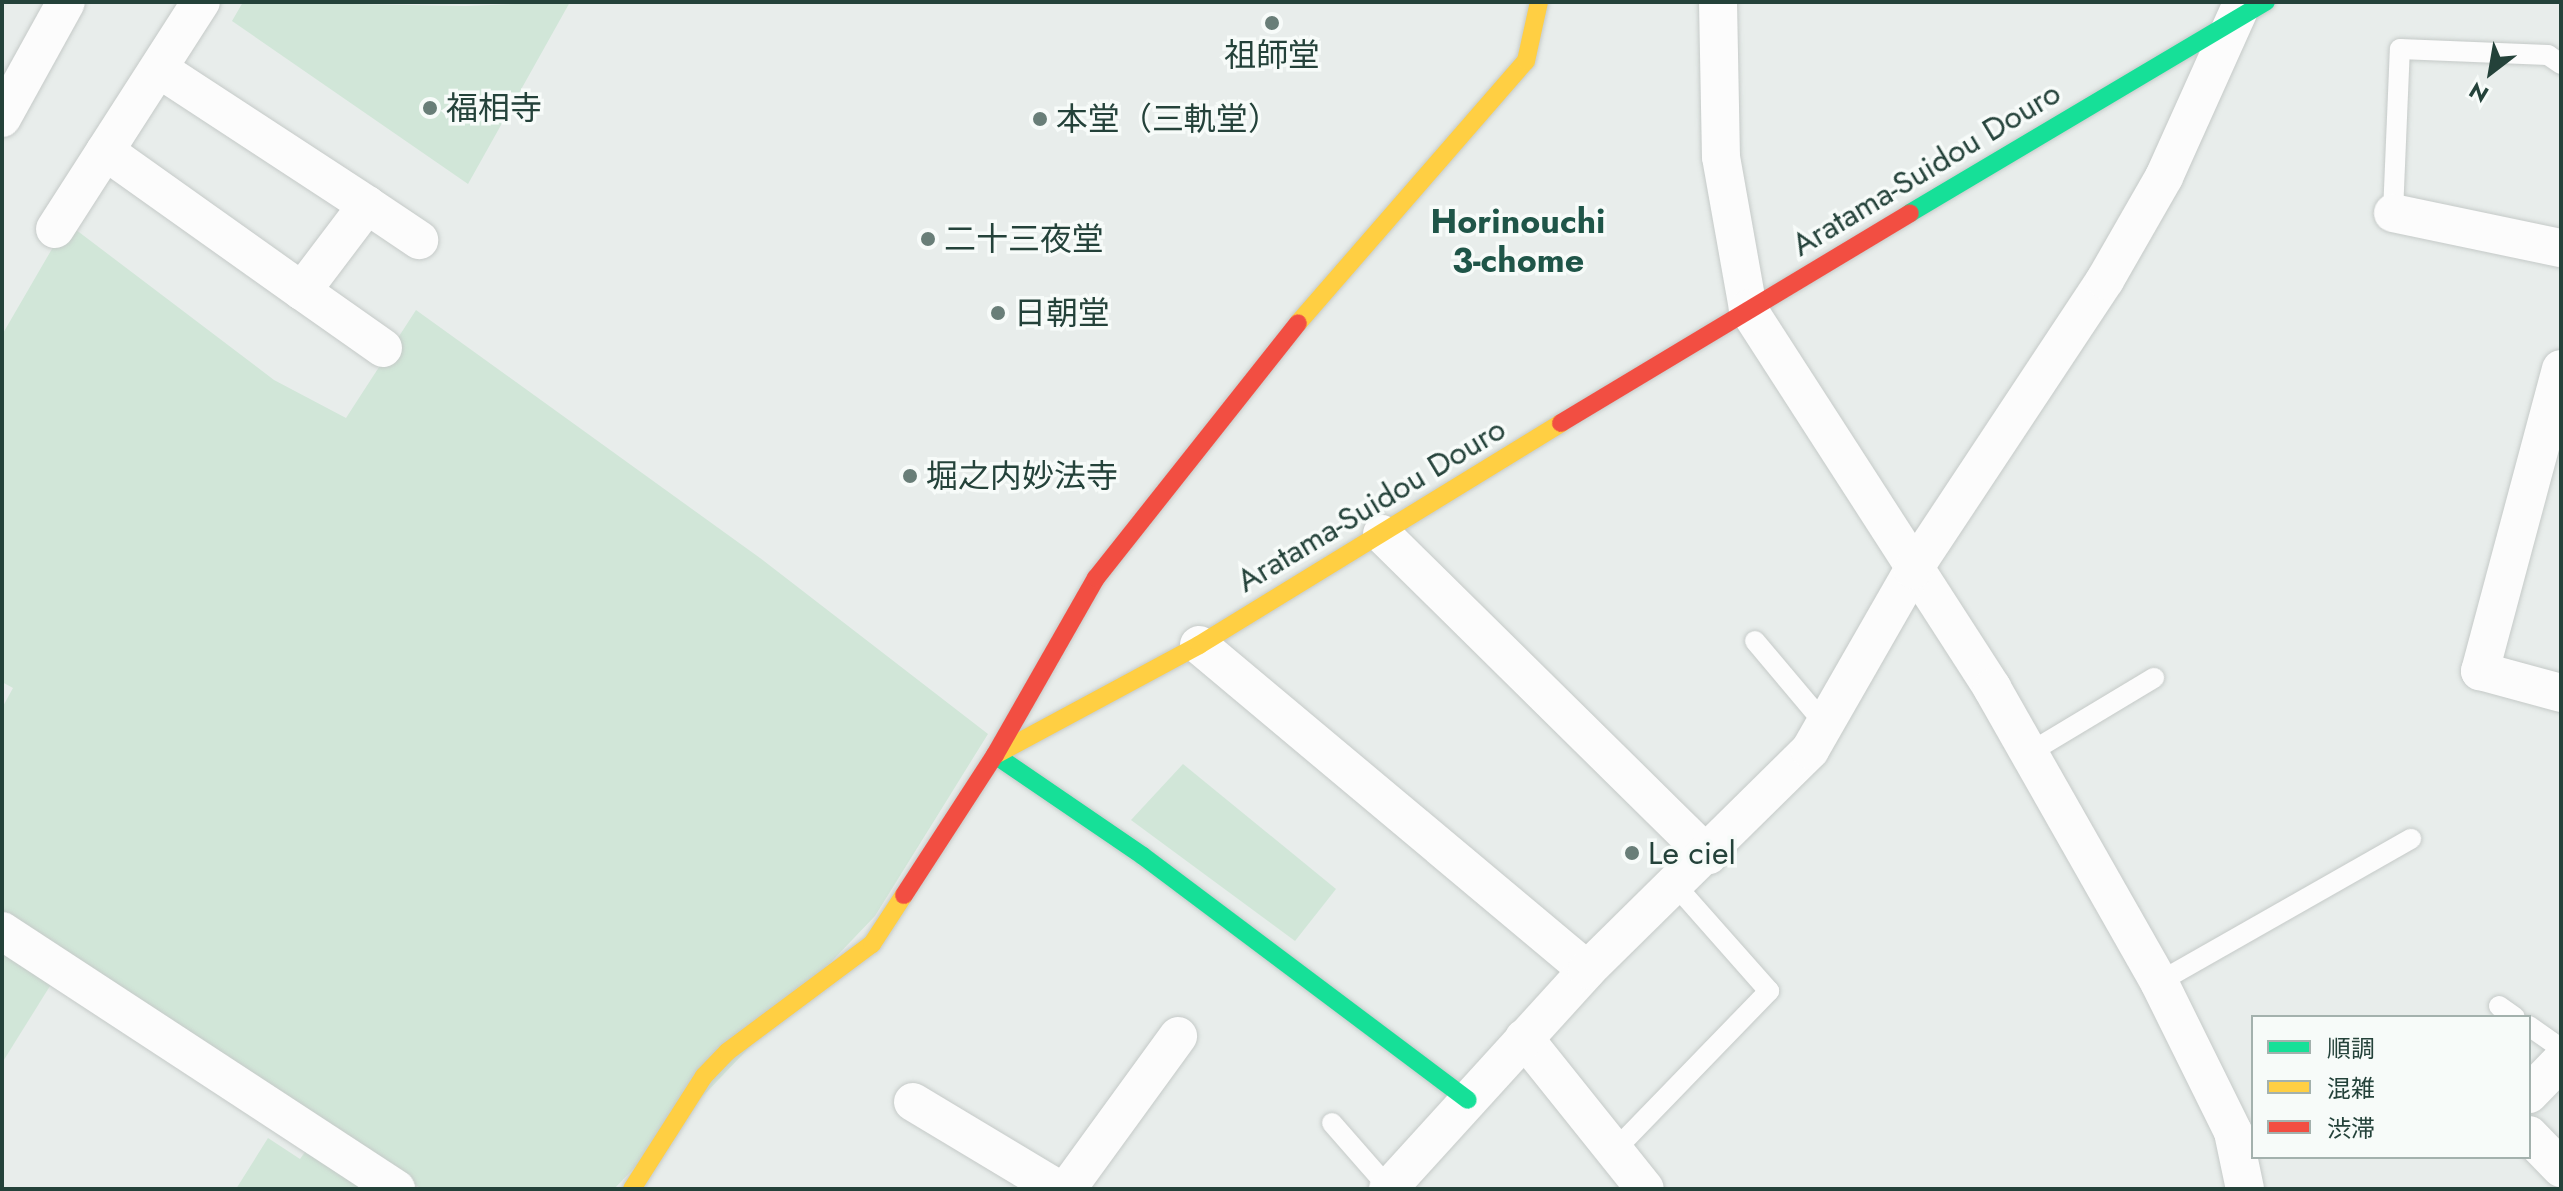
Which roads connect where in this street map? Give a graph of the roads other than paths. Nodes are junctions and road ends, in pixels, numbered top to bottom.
1 (66, 2) edge
2 (201, 2) edge
3 (1539, 2) edge
4 (1718, 2) edge
5 (2248, 8) edge
6 (2561, 64) edge
7 (161, 70) junction
8 (2, 118) edge
9 (105, 151) junction
10 (367, 205) junction
11 (2393, 213) joint
12 (55, 229) dead end
13 (419, 240) dead end
14 (2561, 248) edge
15 (302, 291) junction
16 (1748, 309) junction
17 (383, 348) dead end
18 (2561, 369) edge
19 (1382, 534) junction
20 (1913, 570) junction
21 (1755, 641) dead end
22 (1199, 645) junction
23 (2154, 678) dead end
24 (2561, 693) edge
25 (1824, 723) junction
26 (2029, 753) junction
27 (995, 755) junction
28 (2411, 839) dead end
29 (1708, 856) junction
30 (1676, 886) junction
31 (2, 931) edge
32 (1587, 970) junction
33 (2159, 982) junction
34 (2531, 1027) edge
35 (1178, 1036) dead end
36 (1524, 1038) junction
37 (2561, 1048) edge
38 (2561, 1061) edge
39 (2531, 1092) edge
40 (1468, 1100) junction
41 (913, 1102) dead end
42 (1332, 1123) dead end
43 (2531, 1137) edge
44 (1614, 1151) junction
45 (2561, 1168) edge
46 (1389, 1188) edge
47 (396, 1189) edge
48 (632, 1189) edge
49 (1058, 1189) edge
50 (1067, 1189) edge
51 (1645, 1189) edge
52 (2245, 1189) edge

1 - 8 street
2 - 7 street
3 - 27 main road
4 - 16 street
5 - 16 main road, Aratama-Suidou Douro
5 - 20 street
6 - 11 lane
7 - 9 street
7 - 10 street
9 - 12 street
9 - 15 street
10 - 13 street
10 - 15 street
11 - 14 street
15 - 17 street
16 - 19 main road, Aratama-Suidou Douro
16 - 20 street
18 - 24 street
19 - 22 main road, Aratama-Suidou Douro
19 - 29 street
20 - 25 street
20 - 26 street
21 - 25 lane
22 - 27 main road, Aratama-Suidou Douro
22 - 32 street
23 - 26 lane
25 - 29 street
26 - 33 street
27 - 40 main road
27 - 48 main road, Aratama-Suidou Douro
28 - 33 lane
29 - 30 street
30 - 32 street
30 - 44 lane
31 - 47 street
32 - 36 street
33 - 52 street
34 - 37 lane
35 - 50 street
36 - 40 street
36 - 44 street
38 - 39 street
40 - 46 street
41 - 49 street
42 - 46 lane
43 - 45 street
44 - 51 street

